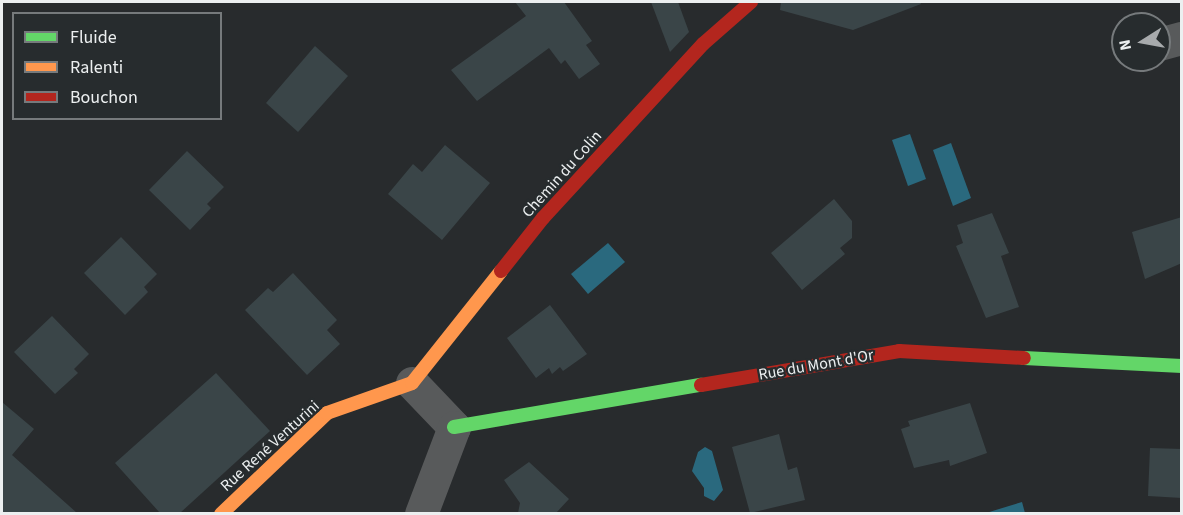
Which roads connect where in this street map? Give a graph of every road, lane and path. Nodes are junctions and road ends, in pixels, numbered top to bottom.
1 (751, 2) edge
2 (1182, 366) edge
3 (412, 383) junction
4 (454, 427) junction
5 (221, 513) edge
6 (421, 513) edge

1 - 3 street, Chemin du Colin
2 - 4 street, Rue du Mont d'Or
3 - 4 street
3 - 5 street, Rue René Venturini
4 - 6 street

